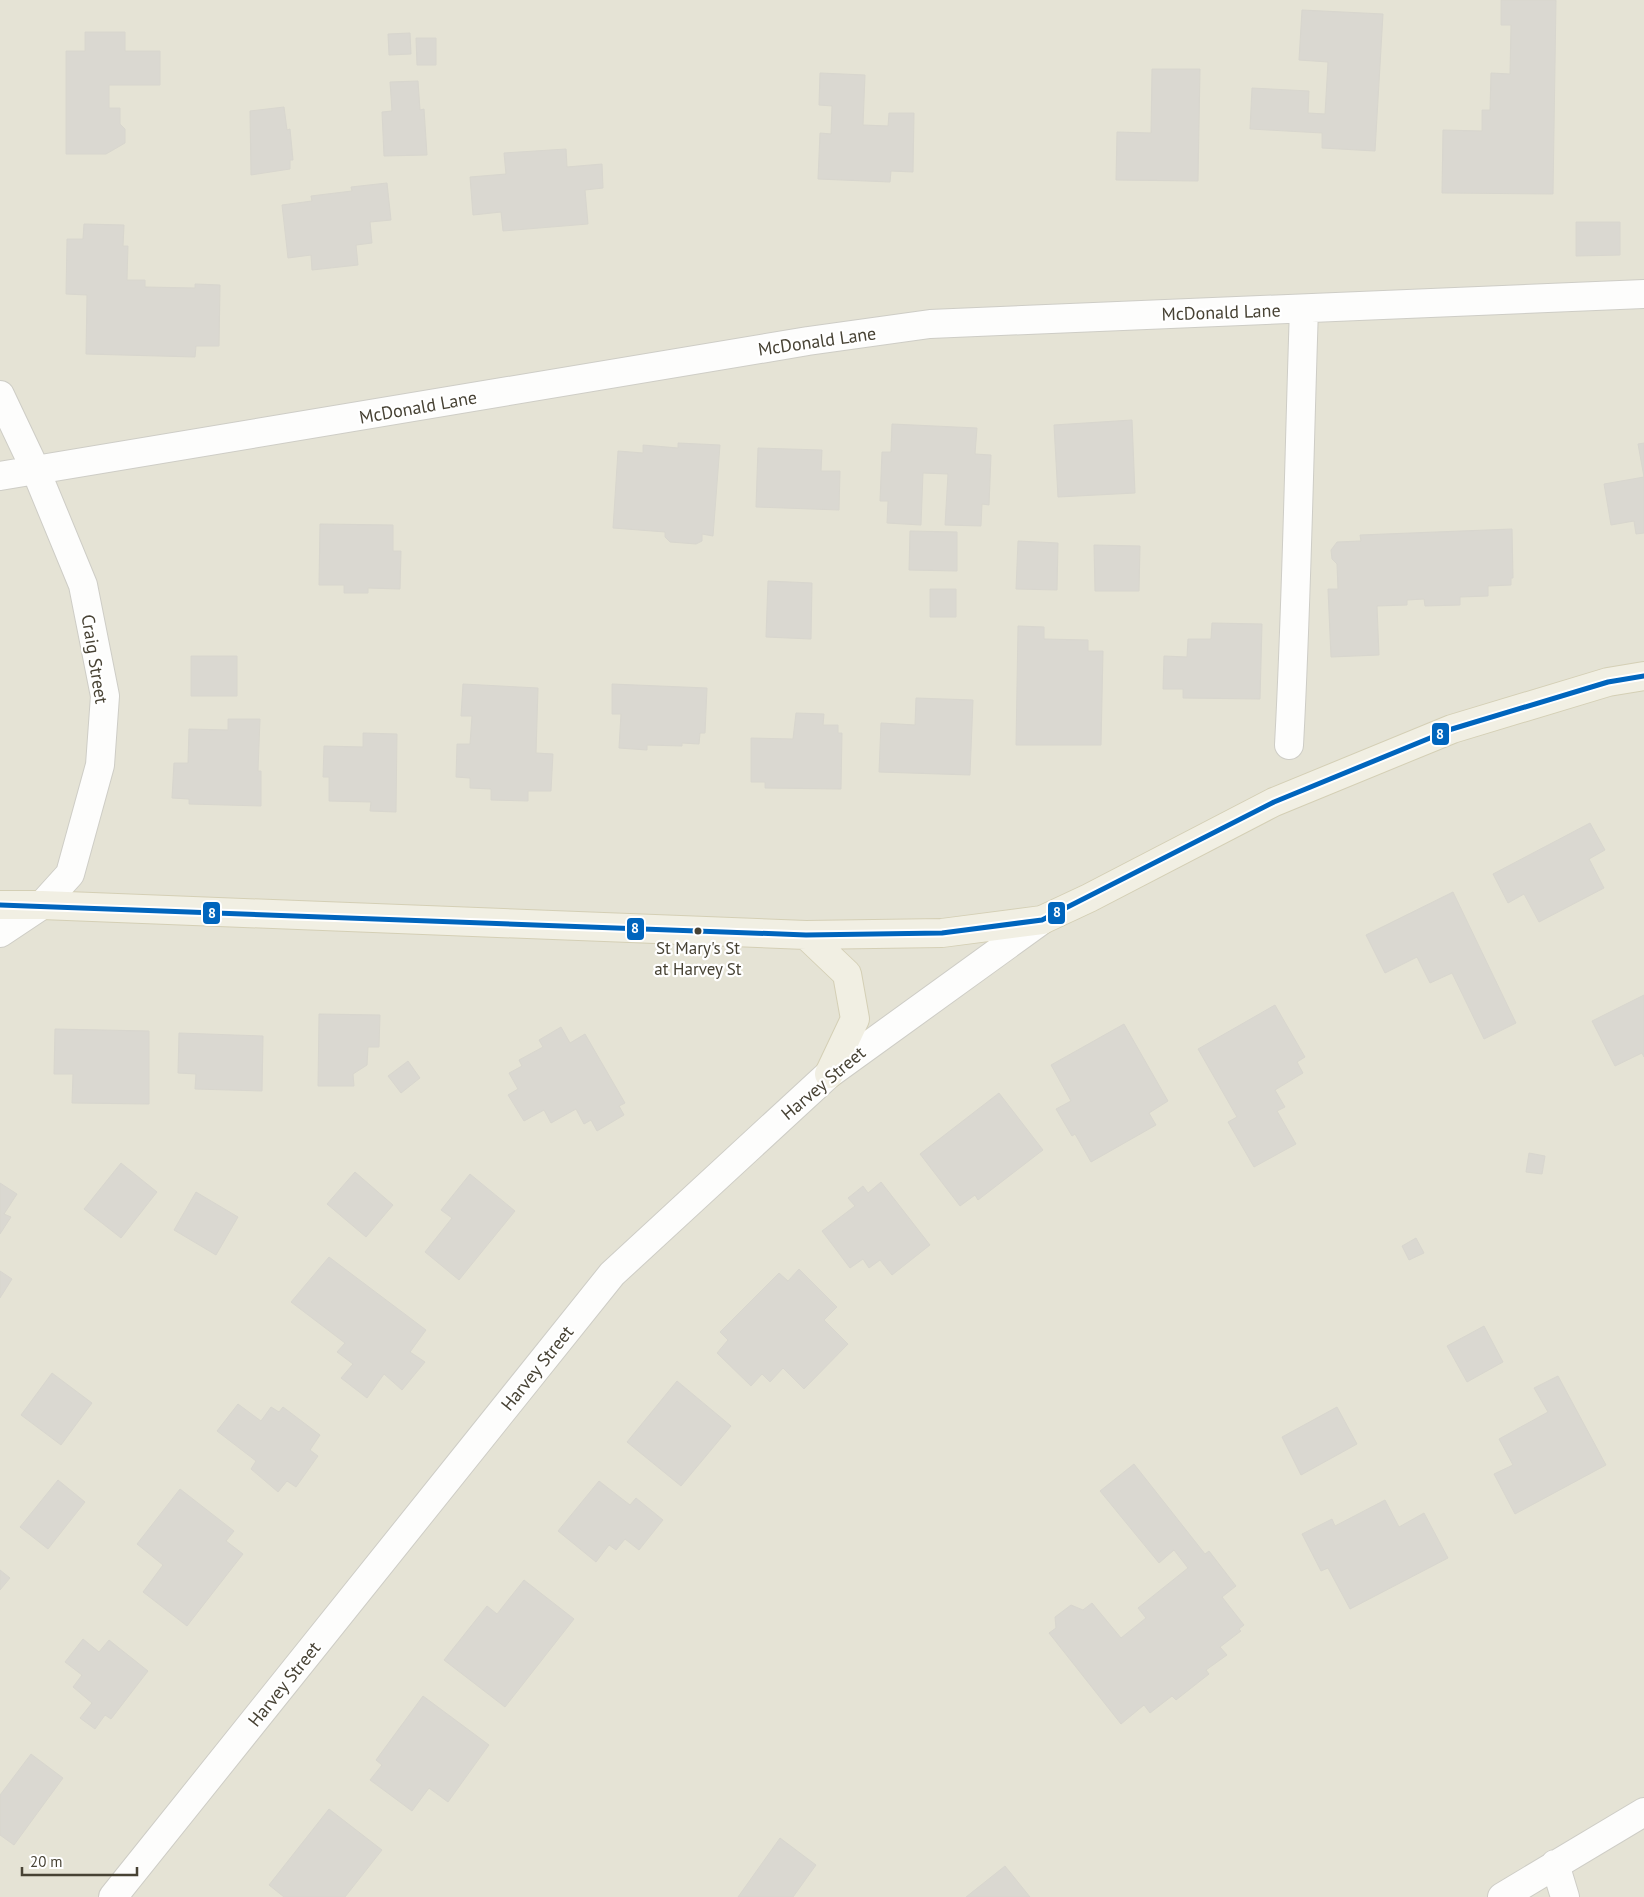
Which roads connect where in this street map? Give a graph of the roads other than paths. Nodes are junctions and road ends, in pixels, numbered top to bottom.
1 (1644, 294) edge
2 (1304, 308) junction
3 (0, 395) edge
4 (36, 471) junction
5 (0, 476) edge
6 (1644, 676) edge
7 (1288, 745) dead end
8 (0, 905) edge
9 (42, 905) junction
10 (1042, 920) junction
11 (0, 933) edge
12 (806, 935) junction
13 (829, 1074) junction
14 (1644, 1812) edge
15 (1555, 1864) junction
16 (114, 1897) edge
17 (1502, 1897) edge
18 (1565, 1897) edge

1 - 2 street, McDonald Lane
2 - 4 street, McDonald Lane
2 - 7 street
3 - 4 street, Craig Street
4 - 5 street, McDonald Lane
4 - 9 street, Craig Street
6 - 10 main road
8 - 9 main road
9 - 11 street, Craig Street
9 - 12 main road
10 - 12 main road
10 - 13 street, Harvey Street
12 - 13 main road
13 - 16 street, Harvey Street
14 - 15 street
15 - 17 street
15 - 18 street

